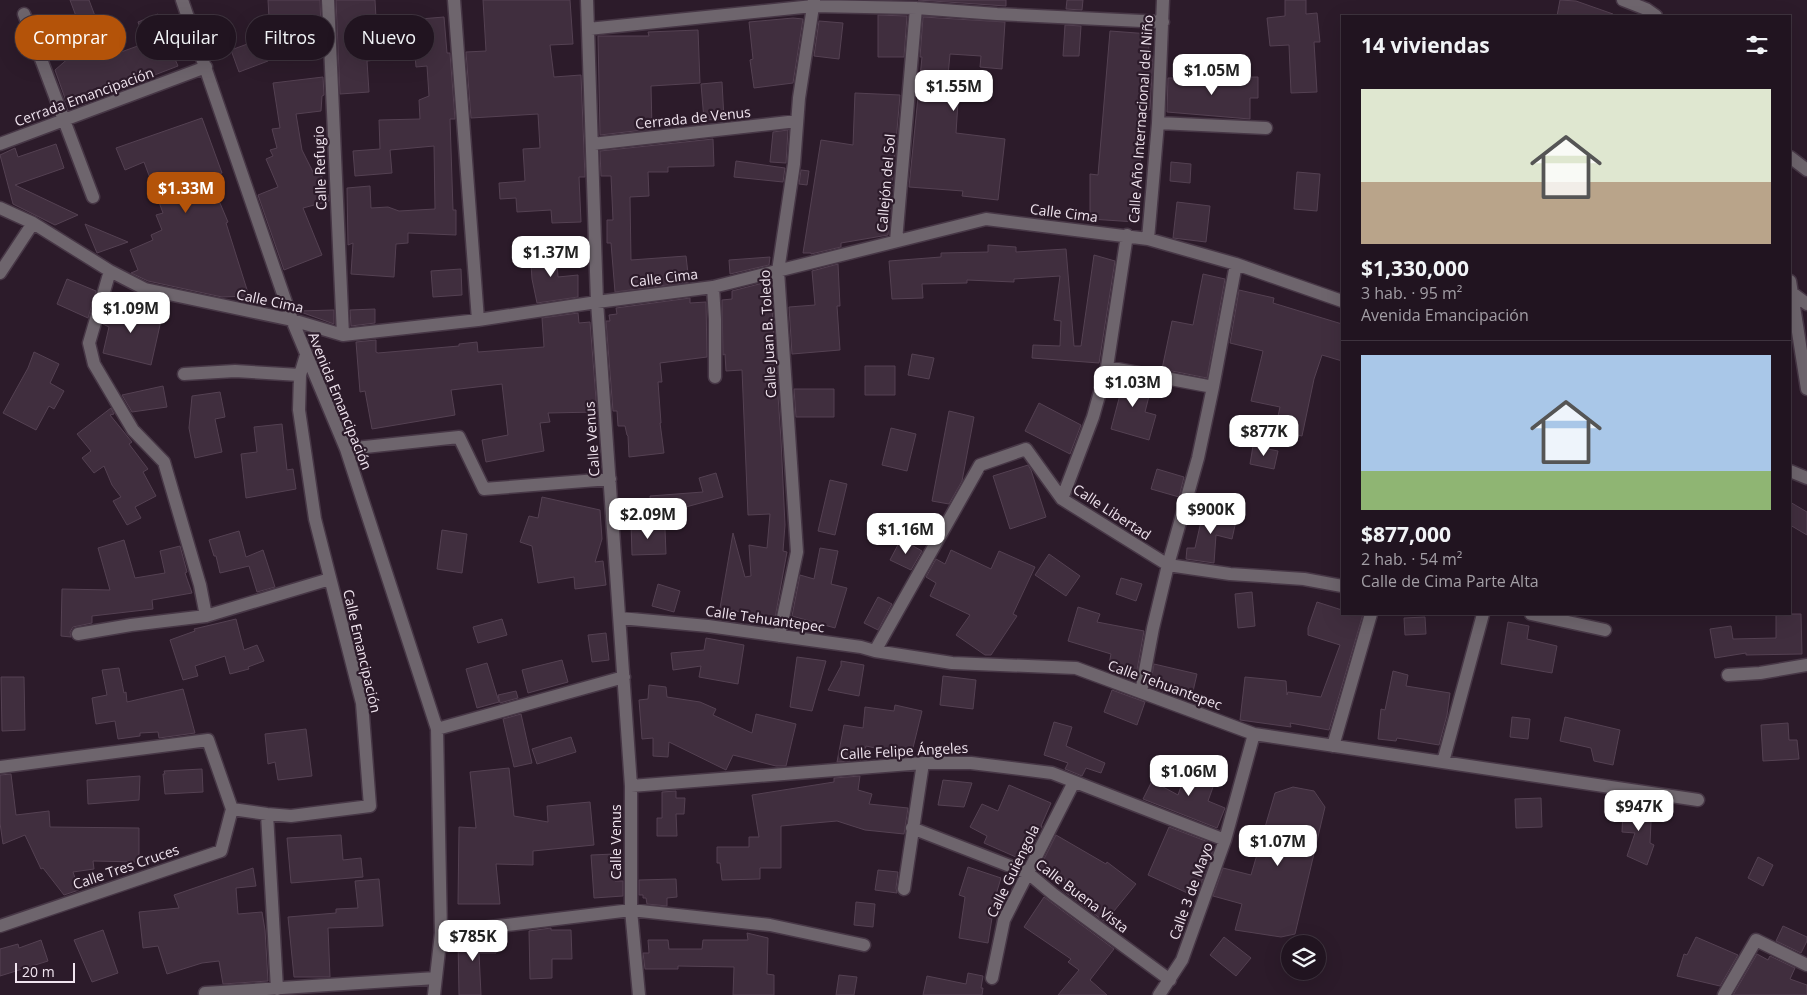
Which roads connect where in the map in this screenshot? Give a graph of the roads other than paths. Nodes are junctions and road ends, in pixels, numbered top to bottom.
1 (182, 0) edge
2 (328, 0) edge
3 (454, 0) edge
4 (587, 0) edge
5 (1163, 0) edge
6 (1623, 0) edge
7 (814, 3) edge
8 (962, 6) edge
9 (916, 8) junction
10 (1651, 8) edge
11 (24, 14) dead end
12 (1163, 22) junction
13 (588, 29) junction
14 (206, 67) junction
15 (62, 120) junction
16 (797, 121) junction
17 (1158, 123) junction
18 (1266, 128) dead end
19 (0, 144) edge
20 (592, 144) junction
21 (1791, 158) edge
22 (1807, 170) edge
23 (93, 197) dead end
24 (0, 208) edge
25 (33, 223) junction
26 (1127, 235) junction
27 (1148, 239) junction
28 (896, 241) junction
29 (1236, 264) junction
30 (110, 271) junction
31 (778, 271) junction
32 (0, 273) edge
33 (1791, 286) edge
34 (712, 287) junction
35 (1341, 301) edge
36 (598, 302) junction
37 (1807, 304) edge
38 (292, 320) junction
39 (478, 320) junction
40 (343, 335) junction
41 (306, 355) junction
42 (1107, 367) junction
43 (184, 374) dead end
44 (300, 375) junction
45 (715, 377) dead end
46 (1213, 387) junction
47 (1807, 389) edge
48 (346, 449) junction
49 (1791, 471) edge
50 (1807, 478) edge
51 (610, 480) junction
52 (1062, 498) junction
53 (1168, 565) junction
54 (330, 579) junction
55 (1341, 586) edge
56 (1371, 615) edge
57 (1483, 615) edge
58 (1536, 615) edge
59 (206, 616) junction
60 (620, 618) junction
61 (1605, 630) dead end
62 (78, 634) dead end
63 (779, 636) junction
64 (875, 651) junction
65 (1807, 665) edge
66 (1728, 675) dead end
67 (624, 677) junction
68 (1141, 692) junction
69 (437, 730) junction
70 (1254, 734) junction
71 (1333, 746) junction
72 (1443, 762) junction
73 (923, 763) junction
74 (0, 767) edge
75 (1074, 782) junction
76 (631, 786) junction
77 (1698, 800) dead end
78 (232, 809) junction
79 (267, 814) junction
80 (912, 828) junction
81 (1225, 840) junction
82 (1028, 873) junction
83 (904, 889) dead end
84 (631, 910) junction
85 (0, 926) edge
86 (441, 933) junction
87 (864, 945) dead end
88 (1807, 965) edge
89 (436, 978) junction
90 (992, 978) dead end
91 (1170, 980) junction
92 (277, 989) junction
93 (205, 993) dead end
94 (434, 995) edge
95 (639, 995) edge
96 (1159, 995) edge
97 (1724, 995) edge

1 - 14 street, Avenida Emancipación
2 - 40 street, Calle Refugio
3 - 39 street
4 - 13 street, Calle Venus
5 - 12 street, Calle Año Internacional del Niño
6 - 10 street
7 - 9 street
7 - 13 street
7 - 16 street, Calle Juan B. Toledo
8 - 9 street
8 - 12 street
9 - 28 street, Callejón del Sol
11 - 15 street
12 - 17 street, Calle Año Internacional del Niño
13 - 20 street, Calle Venus
14 - 15 street, Cerrada Emancipación
14 - 38 street, Avenida Emancipación
15 - 19 street, Cerrada Emancipación
15 - 23 street
16 - 20 street, Cerrada de Venus
16 - 31 street, Calle Juan B. Toledo
17 - 18 street
17 - 27 street, Calle Año Internacional del Niño
20 - 36 street, Calle Venus
21 - 22 street
24 - 25 street, Calle Cima
25 - 30 street, Calle Cima
25 - 32 street
26 - 27 street, Calle Cima
26 - 28 street, Calle Cima
26 - 42 street, Calle Año Internacional del Niño
27 - 29 street, Calle Cima
28 - 31 street, Calle Cima
29 - 35 street, Calle Cima
29 - 46 street
30 - 38 street, Calle Cima
30 - 59 street
31 - 34 street, Calle Cima
31 - 63 street, Calle Juan B. Toledo
33 - 37 street
33 - 47 street
34 - 36 street, Calle Cima
34 - 45 street
36 - 39 street, Calle Cima
36 - 51 street, Calle Venus
38 - 40 street, Calle Cima
38 - 41 street, Avenida Emancipación
39 - 40 street, Calle Cima
41 - 44 street, Calle Emancipación
41 - 48 street, Avenida Emancipación
42 - 46 street
42 - 52 street, Calle Año Internacional del Niño
43 - 44 street
44 - 54 street, Calle Emancipación
46 - 53 street
48 - 51 street
48 - 69 street, Avenida Emancipación
49 - 50 street
51 - 60 street, Calle Venus
52 - 53 street, Calle Libertad
52 - 64 street, Calle Libertad
53 - 55 street, Calle Libertad
53 - 68 street
54 - 59 street
54 - 79 street, Calle Emancipación
56 - 71 street
57 - 72 street
58 - 61 street
59 - 62 street
60 - 63 street, Calle Tehuantepec
60 - 67 street, Calle Venus
63 - 64 street, Calle Tehuantepec
64 - 68 street, Calle Tehuantepec
65 - 66 street
67 - 69 street
67 - 76 street, Calle Venus
68 - 70 street, Calle Tehuantepec
69 - 86 street, Avenida Emancipación
70 - 71 street, Calle Tehuantepec
70 - 81 street, Calle 3 de Mayo
71 - 72 street, Calle Tehuantepec
72 - 77 street, Calle Tehuantepec
73 - 75 street, Calle Felipe Ángeles
73 - 76 street, Calle Felipe Ángeles
73 - 80 street
74 - 78 street
75 - 81 street, Calle Felipe Ángeles
75 - 82 street, Calle Guiengola
76 - 84 street, Calle Venus
78 - 79 street, Calle Emancipación
78 - 85 street, Calle Tres Cruces
79 - 92 street
80 - 82 street, Calle Buena Vista
80 - 83 street
81 - 91 street, Calle 3 de Mayo
82 - 90 street, Calle Guiengola
82 - 91 street, Calle Buena Vista
84 - 86 street
84 - 87 street
84 - 95 street, Calle Venus
86 - 89 street, Avenida Emancipación
88 - 97 street
89 - 92 street
89 - 94 street, Avenida Emancipación
91 - 96 street, Calle 3 de Mayo
92 - 93 street

